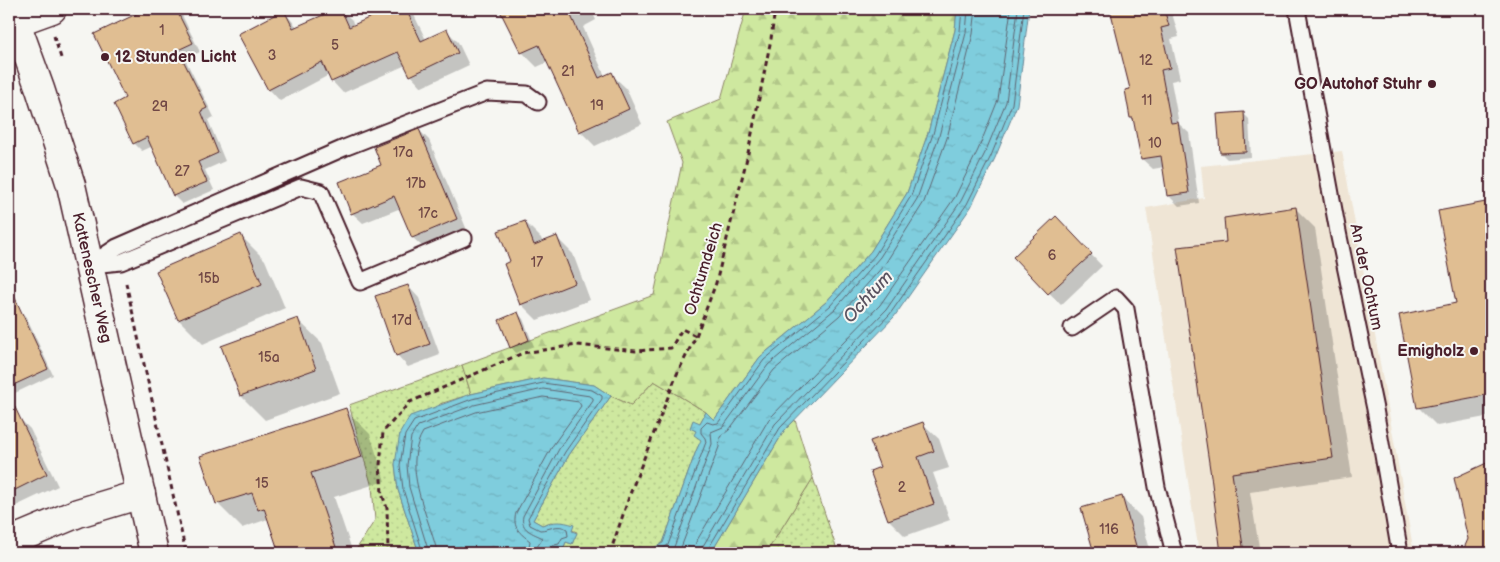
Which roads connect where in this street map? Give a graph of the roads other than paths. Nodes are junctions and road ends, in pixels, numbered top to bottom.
1 (52, 9) edge
2 (1297, 9) edge
3 (13, 15) edge
4 (538, 102) dead end
5 (464, 238) dead end
6 (90, 265) junction
7 (1072, 328) dead end
8 (141, 494) junction
9 (9, 542) edge
10 (154, 553) edge
11 (1174, 553) edge
12 (1400, 553) edge

1 - 3 street
2 - 12 lane, An der Ochtum
3 - 6 street, Kattenescher Weg
4 - 6 lane
5 - 6 lane
6 - 8 street, Kattenescher Weg
7 - 11 lane
8 - 9 street
8 - 10 street, Kattenescher Weg

